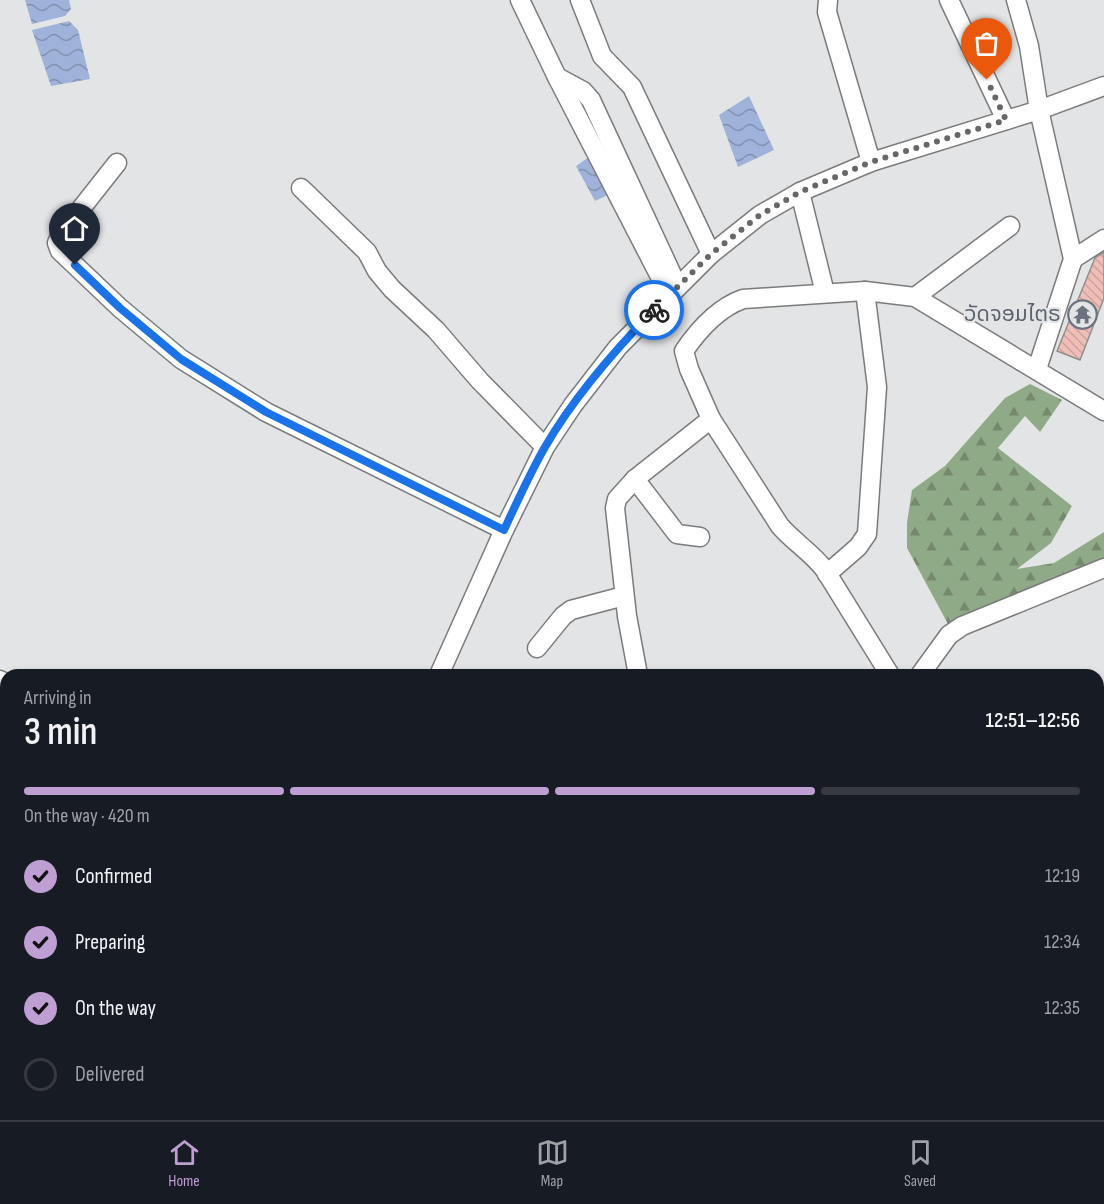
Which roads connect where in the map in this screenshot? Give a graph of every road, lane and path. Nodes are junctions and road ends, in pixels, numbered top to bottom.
1 (520, 0) edge
2 (580, 0) edge
3 (828, 0) edge
4 (950, 0) edge
5 (1016, 0) edge
6 (1104, 86) edge
7 (1039, 110) junction
8 (1006, 120) junction
9 (871, 162) junction
10 (117, 163) dead end
11 (301, 189) dead end
12 (800, 192) junction
13 (1010, 226) dead end
14 (1104, 239) edge
15 (711, 254) junction
16 (1073, 259) junction
17 (673, 290) junction
18 (865, 291) junction
19 (825, 293) junction
20 (915, 297) junction
21 (1037, 369) junction
22 (1104, 411) edge
23 (711, 418) junction
24 (545, 447) junction
25 (635, 479) junction
26 (504, 530) junction
27 (699, 537) dead end
28 (1104, 568) edge
29 (827, 574) junction
30 (624, 596) junction
31 (537, 648) dead end
32 (442, 669) edge
33 (637, 669) edge
34 (886, 669) edge
35 (924, 669) edge

1 - 17 street
2 - 15 street
3 - 9 street
4 - 8 street
5 - 7 street
6 - 7 street
7 - 8 street
7 - 16 street
8 - 9 street
9 - 12 street
10 - 26 street
11 - 24 street
12 - 15 street
12 - 19 street
13 - 20 street
14 - 16 street
15 - 17 street
16 - 21 street
17 - 24 street
18 - 19 street
18 - 20 street
18 - 29 street
19 - 23 street
20 - 21 street
21 - 22 street
23 - 25 street
23 - 29 street
24 - 26 street
25 - 27 street
25 - 30 street
26 - 32 street
28 - 35 street
29 - 34 street
30 - 31 street
30 - 33 street

